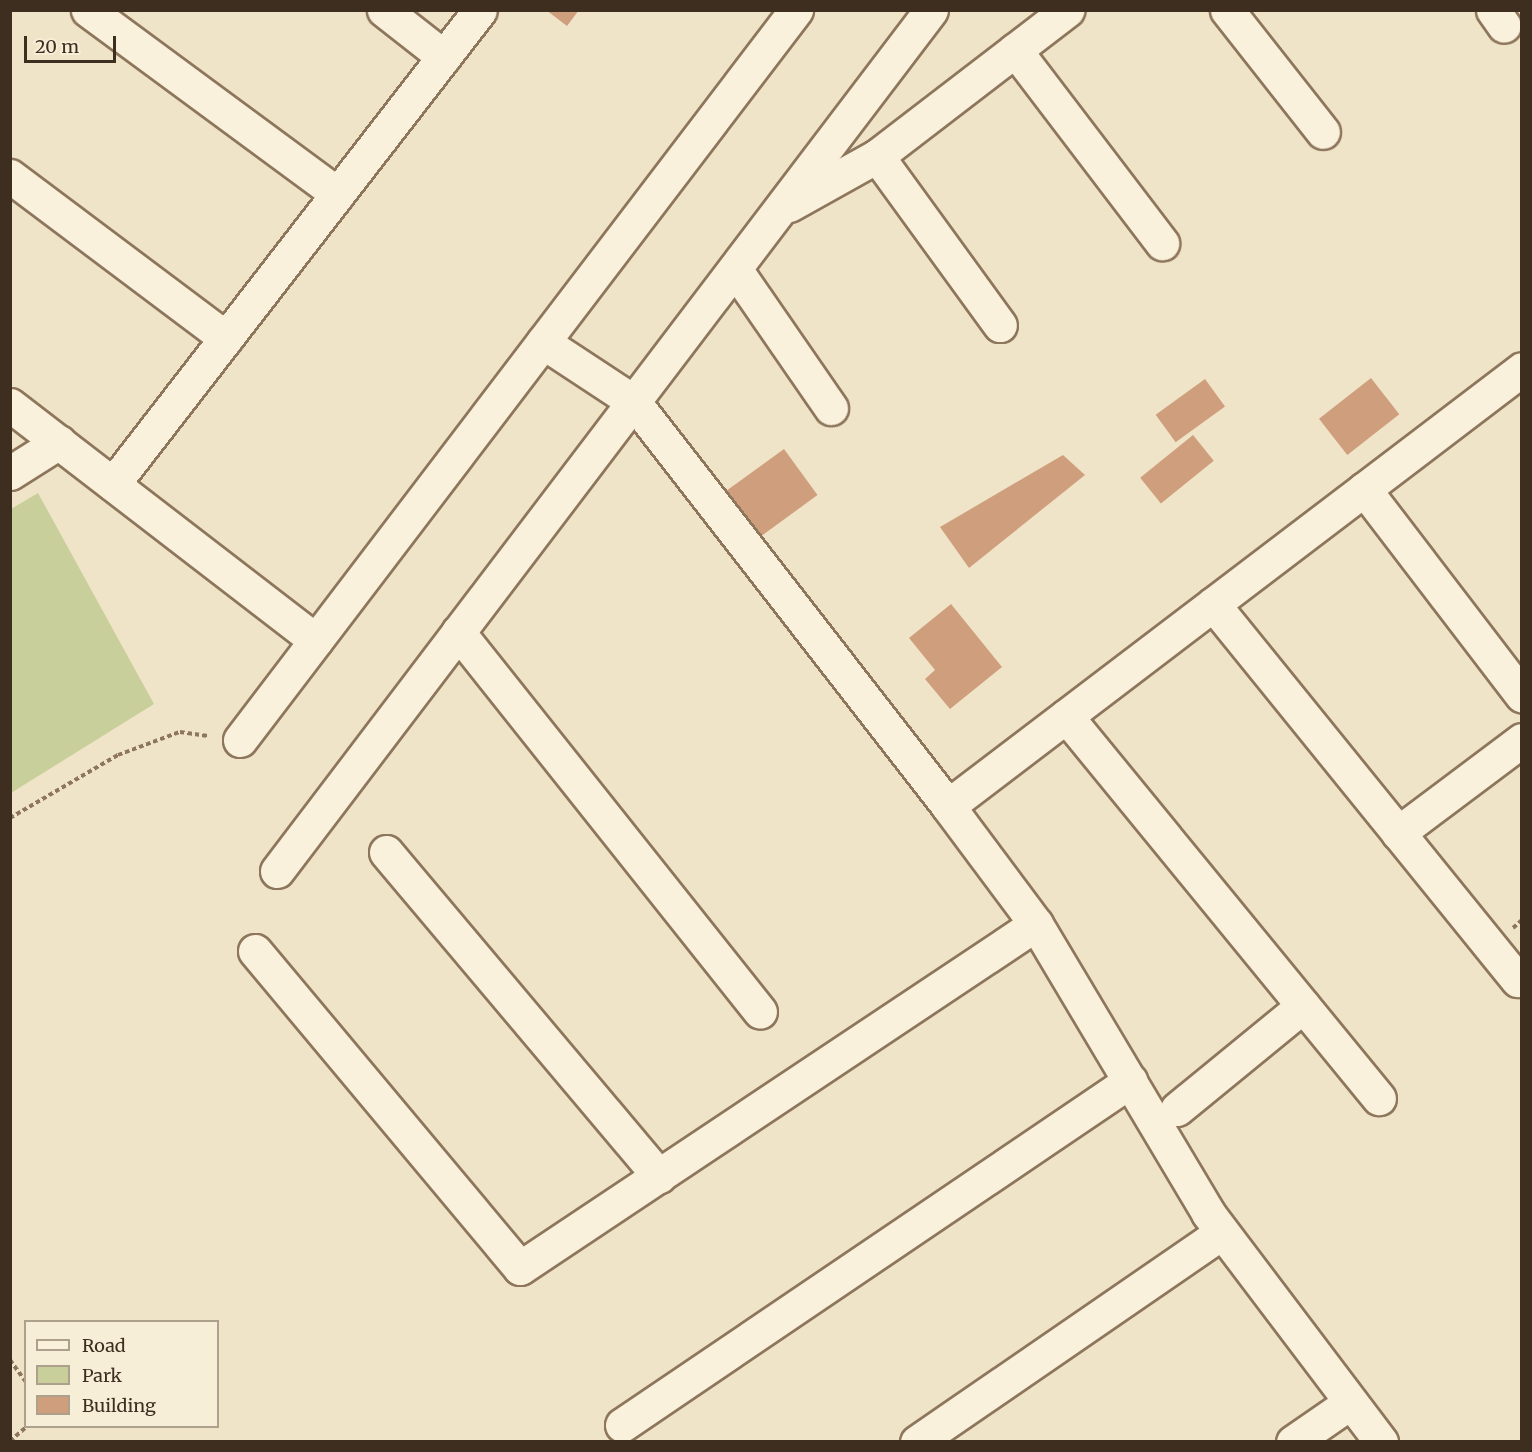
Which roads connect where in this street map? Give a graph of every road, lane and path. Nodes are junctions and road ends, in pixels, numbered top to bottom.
1 (88, 10) edge
2 (384, 10) edge
3 (480, 10) edge
4 (796, 10) edge
5 (931, 10) edge
6 (1067, 10) edge
7 (1227, 10) edge
8 (1015, 50) junction
9 (444, 57) junction
10 (1323, 132) dead end
11 (877, 156) junction
12 (10, 176) edge
13 (338, 194) junction
14 (777, 212) junction
15 (1162, 243) dead end
16 (735, 269) junction
17 (1000, 325) dead end
18 (226, 338) junction
19 (543, 342) junction
20 (1516, 384) edge
21 (634, 402) junction
22 (10, 405) edge
23 (831, 408) dead end
24 (59, 442) junction
25 (10, 473) edge
26 (113, 484) junction
27 (1365, 489) junction
28 (1213, 604) junction
29 (458, 632) junction
30 (316, 641) junction
31 (1521, 696) edge
32 (1066, 716) junction
33 (240, 740) joint
34 (1521, 740) edge
35 (948, 806) junction
36 (10, 819) edge
37 (1398, 833) junction
38 (386, 852) dead end
39 (277, 871) dead end
40 (1036, 924) junction
41 (255, 951) dead end
42 (1517, 980) dead end
43 (1303, 1006) junction
44 (760, 1011) dead end
45 (1130, 1081) junction
46 (1378, 1098) dead end
47 (1177, 1109) dead end
48 (659, 1176) junction
49 (1222, 1232) junction
50 (10, 1360) edge
51 (24, 1379) edge
52 (1351, 1402) junction
53 (622, 1425) dead end
54 (25, 1428) edge
55 (10, 1441) edge
56 (917, 1442) edge
57 (1293, 1442) edge
58 (1381, 1442) edge

1 - 13 street
2 - 9 street
3 - 9 street
4 - 19 street
5 - 14 street
6 - 8 street
7 - 10 street
8 - 11 street
8 - 15 street
9 - 13 street
11 - 14 street
11 - 17 street
12 - 18 street
13 - 18 street
14 - 16 street
16 - 21 street
16 - 23 street
18 - 26 street
19 - 21 street
19 - 30 street
20 - 27 street
21 - 29 street
21 - 35 street
22 - 24 street
24 - 25 street
24 - 26 street
26 - 30 street
27 - 28 street
27 - 31 street
28 - 32 street
28 - 37 street
29 - 39 street
29 - 44 street
30 - 33 street
32 - 35 street
32 - 43 street
33 - 36 path
34 - 37 street
35 - 40 street
37 - 42 street
38 - 48 street
40 - 45 street
40 - 48 street
41 - 48 street
43 - 46 street
43 - 47 street
45 - 49 street
45 - 53 street
49 - 52 street
49 - 56 street
50 - 51 path
52 - 57 street
52 - 58 street
54 - 55 path

